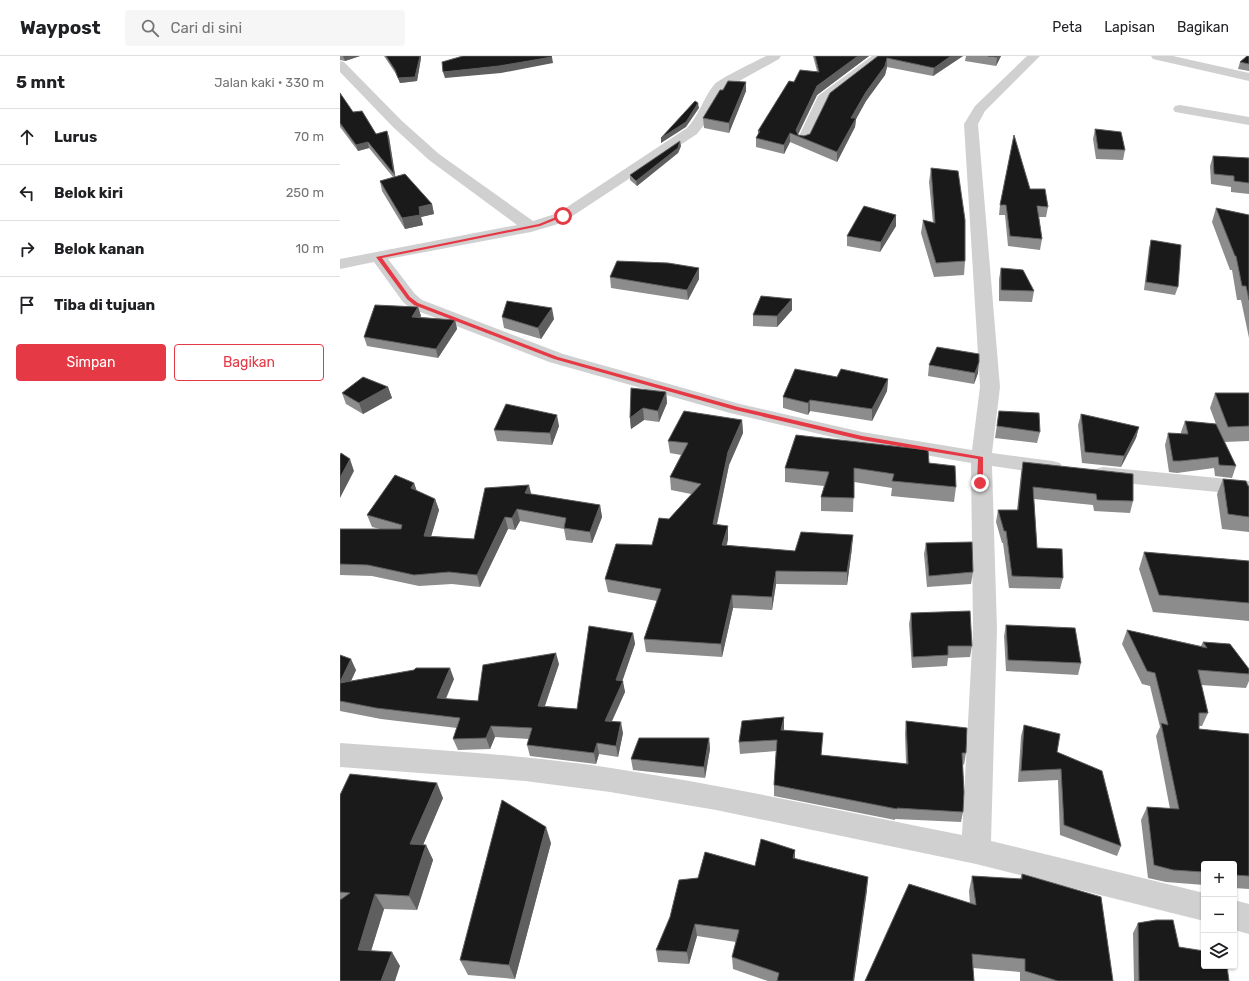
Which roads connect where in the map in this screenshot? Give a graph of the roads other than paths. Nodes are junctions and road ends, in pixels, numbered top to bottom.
1 (775, 56) edge
2 (880, 56) edge
3 (1034, 56) edge
4 (1158, 56) edge
5 (340, 65) edge
6 (1249, 77) edge
7 (1180, 109) dead end
8 (1249, 121) edge
9 (804, 140) edge
10 (531, 227) junction
11 (378, 257) junction
12 (340, 264) edge
13 (981, 458) junction
14 (1249, 488) edge
15 (340, 755) edge
16 (976, 851) junction
17 (1201, 907) edge
18 (1237, 916) edge
19 (1249, 919) edge

1 - 10 street
2 - 9 street
3 - 13 street
4 - 6 street
5 - 10 street
7 - 8 street
10 - 11 street
11 - 12 street
11 - 13 street
13 - 14 street
13 - 16 street
15 - 16 street
16 - 17 street
18 - 19 street

